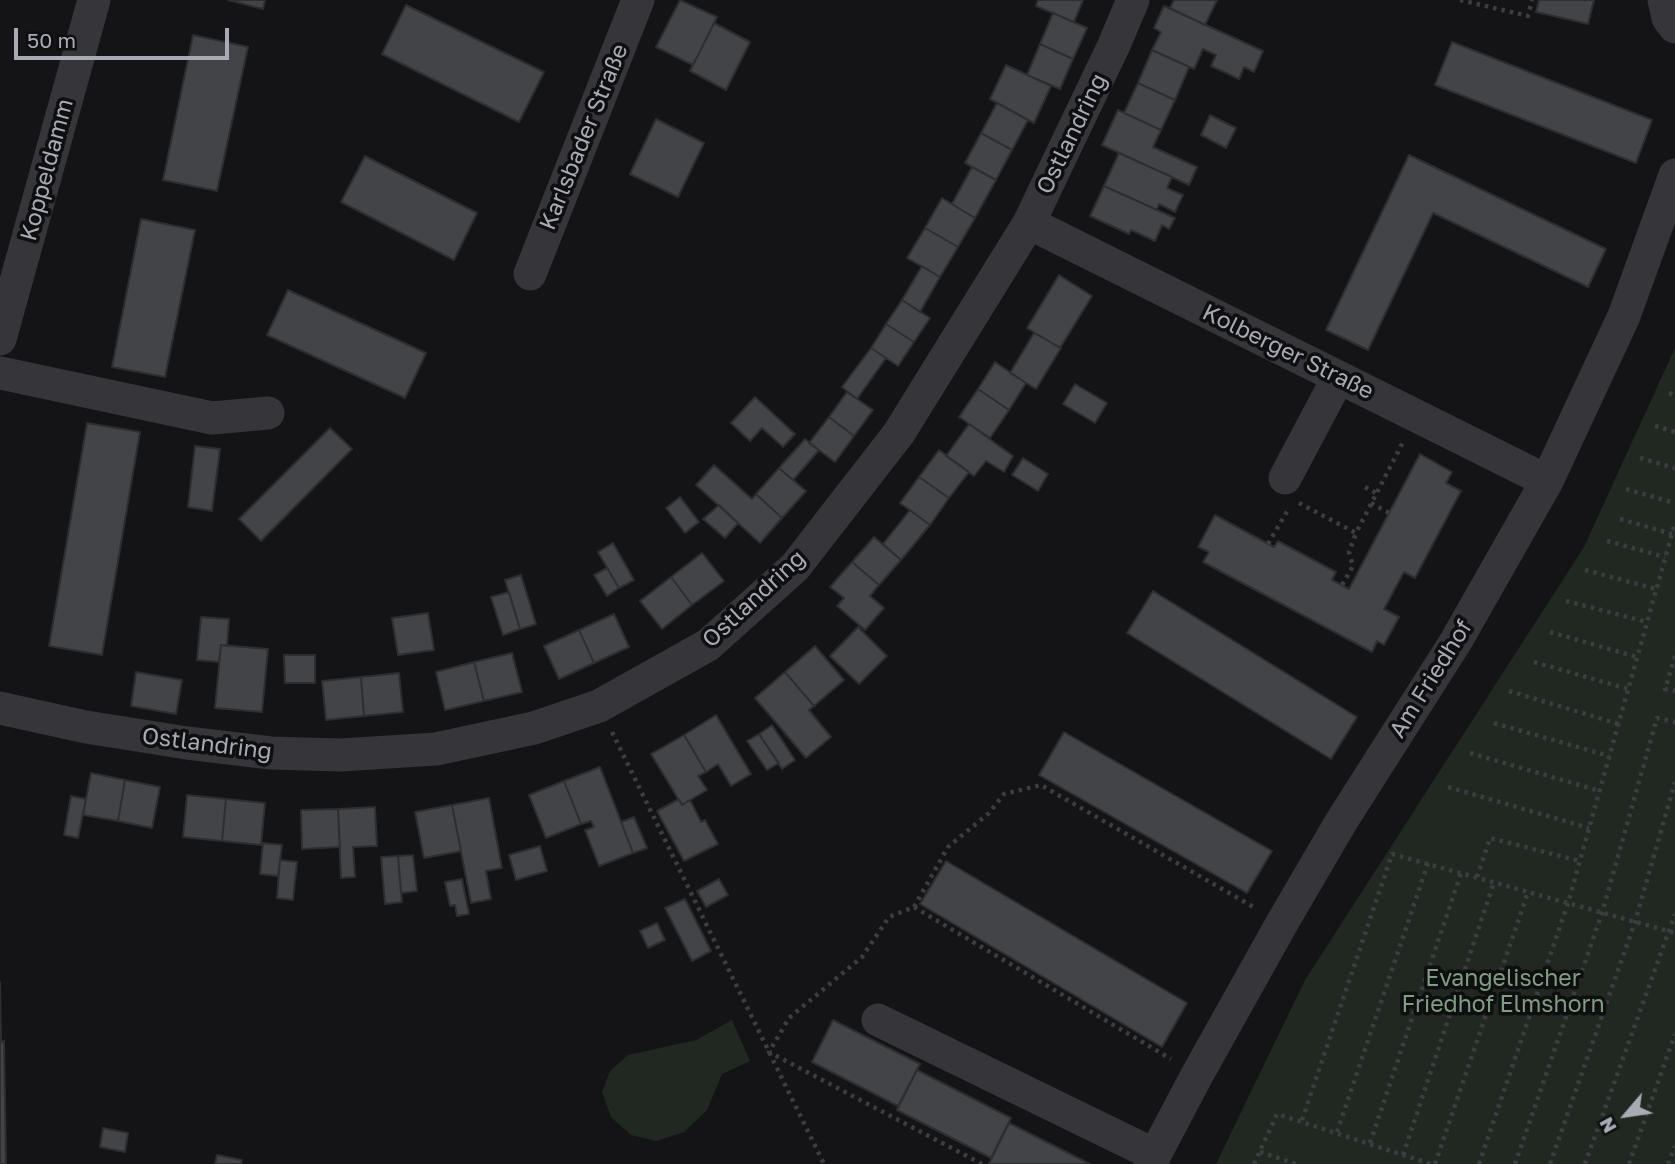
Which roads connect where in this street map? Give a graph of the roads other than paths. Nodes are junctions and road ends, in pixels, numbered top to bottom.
1 (94, 0) edge
2 (638, 0) edge
3 (1133, 0) edge
4 (1664, 0) edge
5 (1675, 27) edge
6 (1675, 175) edge
7 (1029, 223) junction
8 (530, 274) dead end
9 (0, 340) edge
10 (0, 373) edge
11 (1338, 378) junction
12 (268, 413) dead end
13 (1285, 478) dead end
14 (1547, 481) junction
15 (0, 708) edge
16 (878, 1020) dead end
17 (1152, 1159) edge

1 - 9 street, Koppeldamm
2 - 8 street, Karlsbader Straße
3 - 7 street, Ostlandring
4 - 5 street
6 - 14 street, Am Friedhof
7 - 11 street, Kolberger Straße
7 - 15 street, Ostlandring
10 - 12 street
11 - 13 street
11 - 14 street, Kolberger Straße
14 - 17 street, Am Friedhof
16 - 17 street

